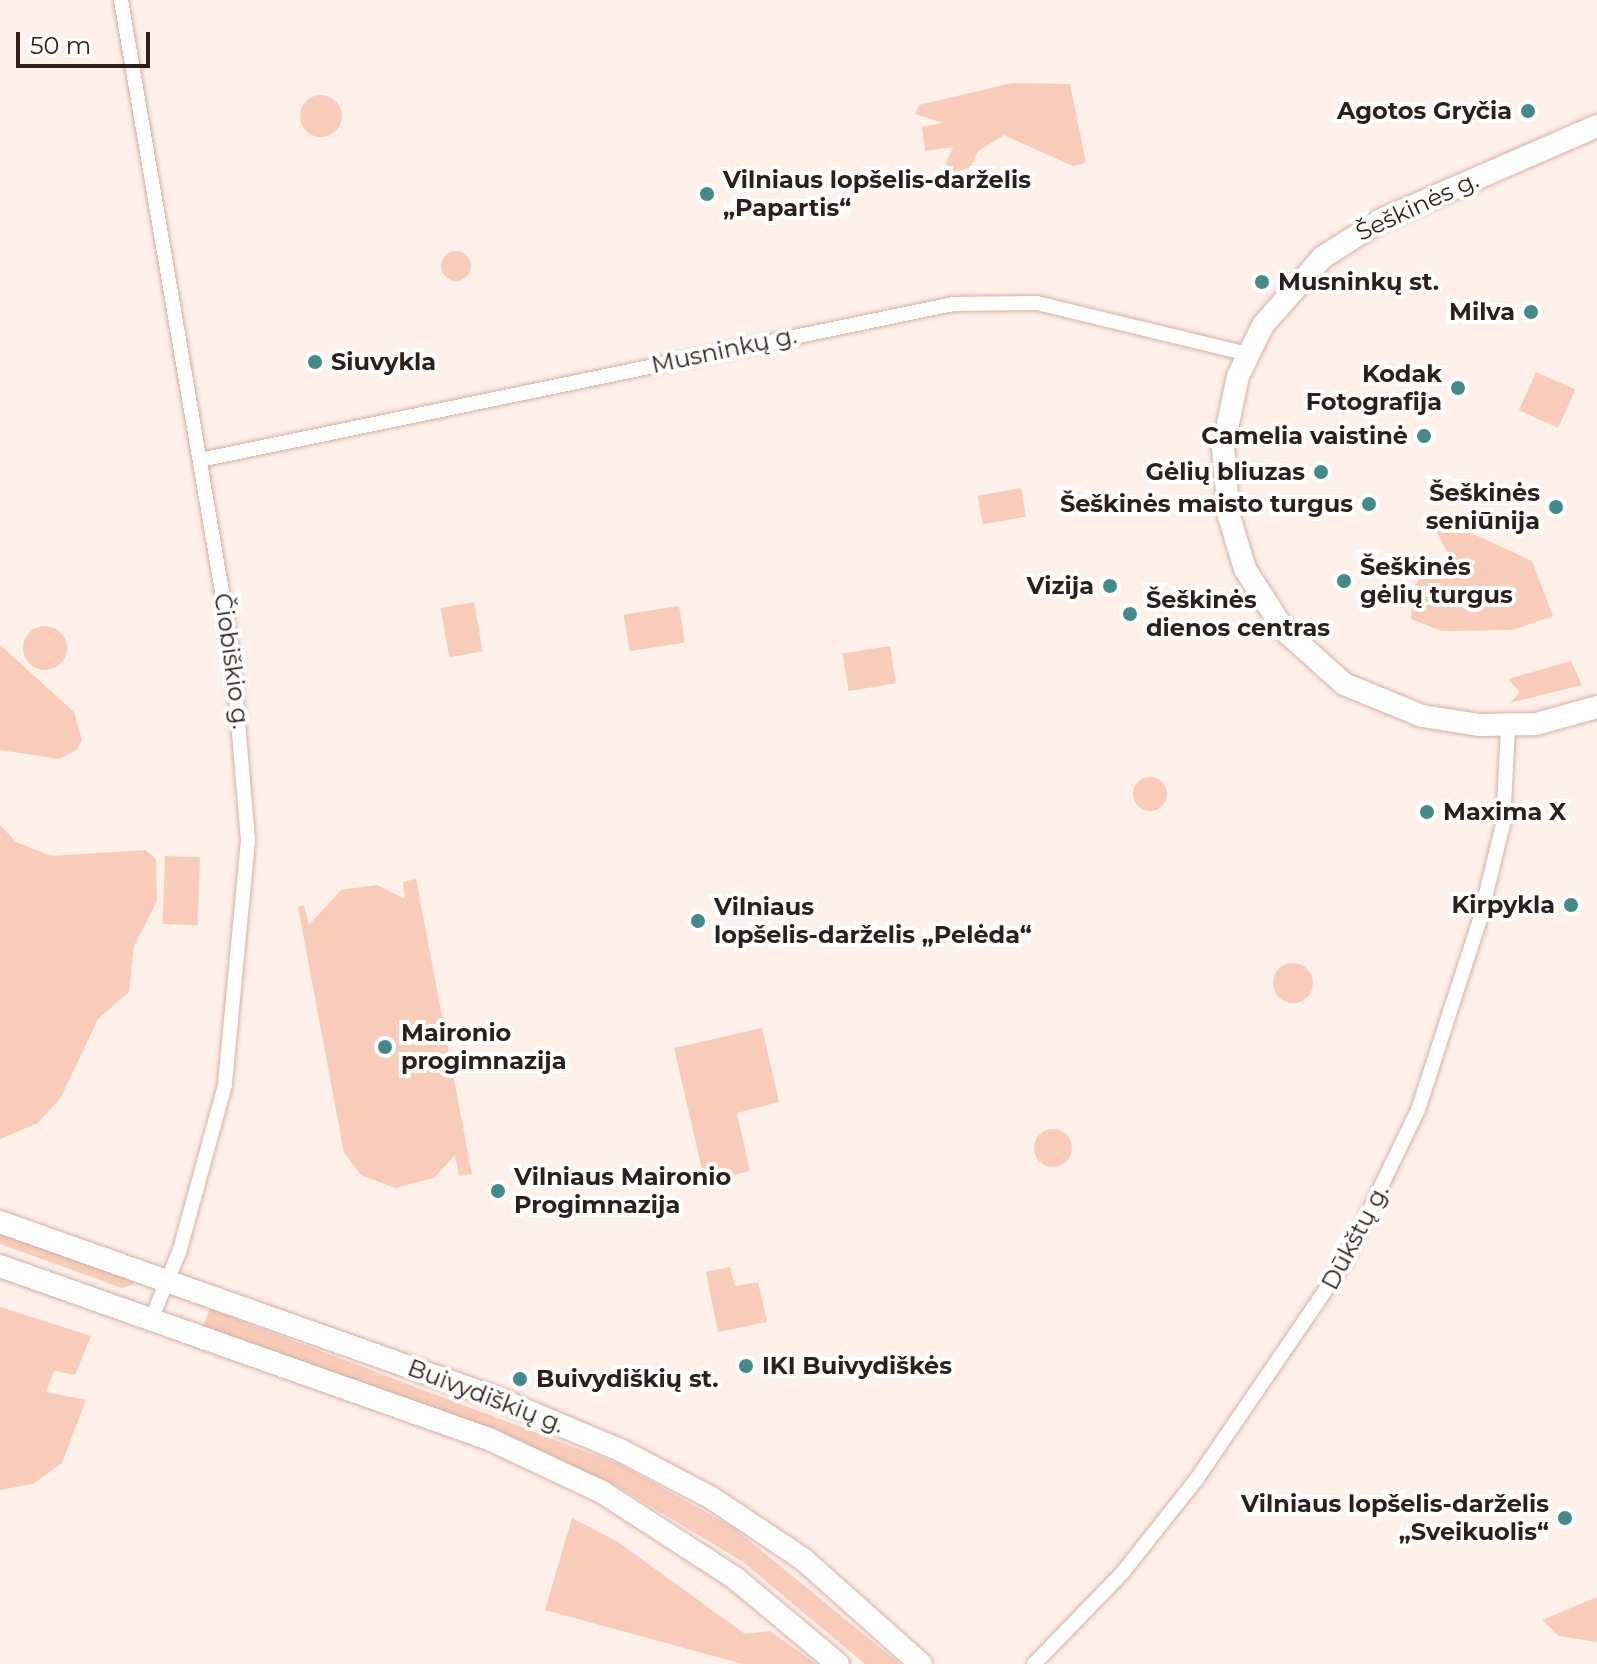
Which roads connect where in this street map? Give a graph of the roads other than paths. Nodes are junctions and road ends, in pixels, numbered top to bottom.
1 (121, 0) edge
2 (1597, 126) edge
3 (1248, 354) junction
4 (200, 460) junction
5 (1597, 707) edge
6 (1508, 727) junction
7 (0, 1222) edge
8 (0, 1266) edge
9 (167, 1280) junction
10 (152, 1317) junction
11 (838, 1664) edge
12 (921, 1664) edge
13 (1034, 1664) edge

1 - 4 street, Čiobiškio g.
2 - 3 main road, Šeškinės g.
3 - 4 street, Musninkų g.
3 - 6 main road, Šeškinės g.
4 - 9 street, Čiobiškio g.
5 - 6 main road, Šeškinės g.
6 - 13 street, Dūkštų g.
7 - 9 main road, Buivydiškių g.
8 - 10 main road, Buivydiškių g.
9 - 10 street, Čiobiškio g.
9 - 12 main road, Buivydiškių g.
10 - 11 main road, Buivydiškių g.

